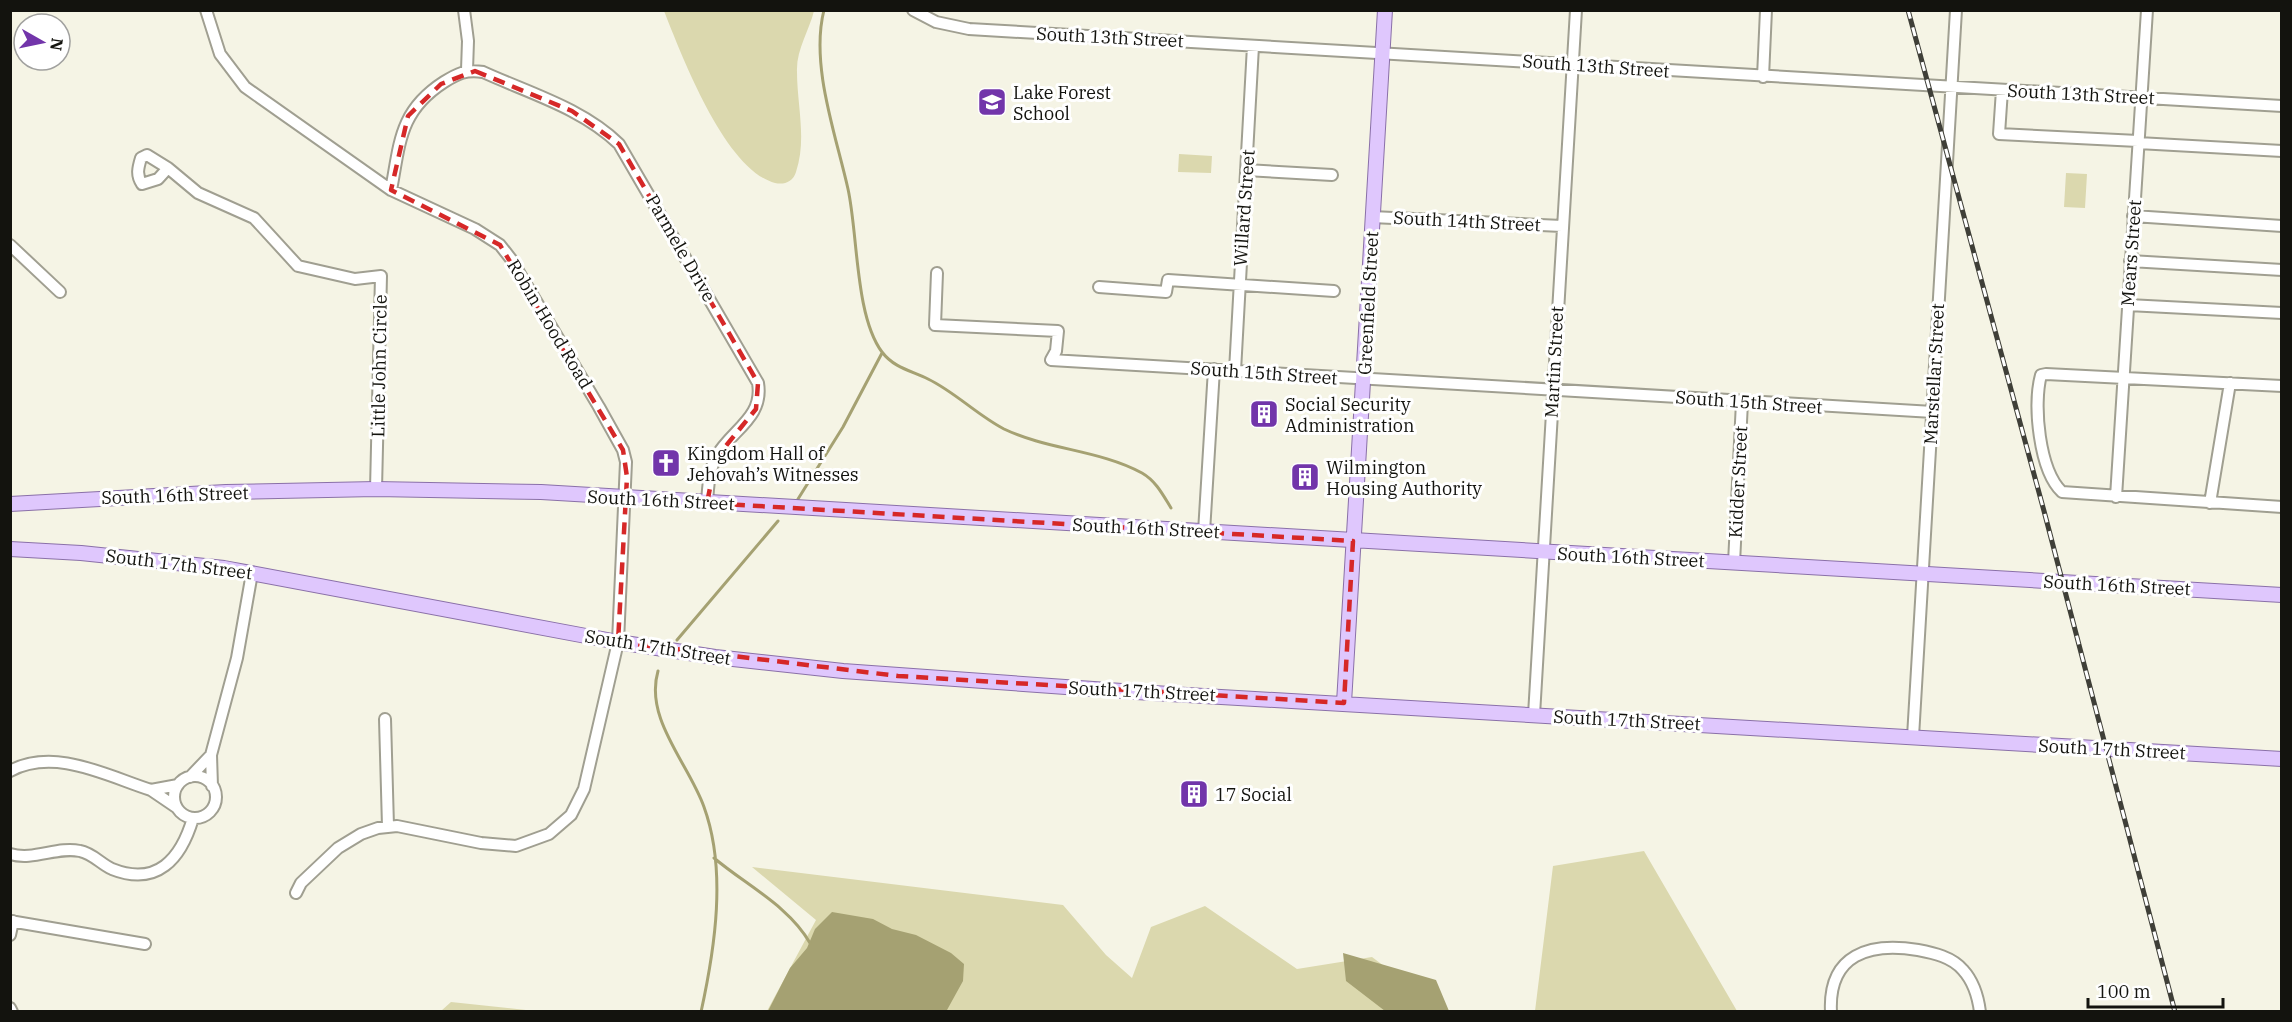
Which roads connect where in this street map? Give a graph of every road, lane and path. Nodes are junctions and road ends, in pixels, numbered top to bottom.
1 (206, 10) edge
2 (465, 10) edge
3 (913, 10) edge
4 (1385, 10) edge
5 (1576, 10) edge
6 (1766, 10) edge
7 (1956, 10) edge
8 (2147, 10) edge
9 (1253, 46) junction
10 (1383, 53) junction
11 (1572, 65) junction
12 (467, 70) junction
13 (1763, 76) junction
14 (1952, 87) junction
15 (2002, 90) junction
16 (2142, 98) junction
17 (2282, 106) edge
18 (2138, 142) junction
19 (2282, 151) edge
20 (168, 168) dead end
21 (1246, 170) junction
22 (1332, 175) dead end
23 (392, 190) junction
24 (2133, 216) junction
25 (1372, 217) junction
26 (1562, 226) junction
27 (2282, 226) edge
28 (10, 245) edge
29 (2130, 261) junction
30 (2282, 270) edge
31 (937, 273) dead end
32 (1239, 286) junction
33 (1099, 287) dead end
34 (1334, 291) dead end
35 (60, 292) dead end
36 (2128, 305) junction
37 (2282, 313) edge
38 (1214, 369) junction
39 (1235, 371) junction
40 (2123, 377) junction
41 (1364, 380) junction
42 (2230, 384) junction
43 (2282, 386) edge
44 (1552, 389) junction
45 (1742, 402) junction
46 (1933, 412) junction
47 (376, 489) junction
48 (2116, 496) junction
49 (625, 498) junction
50 (706, 502) junction
51 (2210, 502) junction
52 (10, 504) edge
53 (2282, 507) edge
54 (1204, 532) junction
55 (1353, 541) junction
56 (10, 549) edge
57 (1545, 552) junction
58 (1734, 563) junction
59 (252, 573) junction
60 (1923, 574) junction
61 (2282, 595) edge
62 (618, 642) junction
63 (1344, 703) junction
64 (1534, 715) junction
65 (385, 719) dead end
66 (1914, 737) junction
67 (211, 755) junction
68 (2282, 759) edge
69 (10, 771) edge
70 (190, 777) junction
71 (178, 785) junction
72 (212, 786) junction
73 (151, 790) junction
74 (176, 807) junction
75 (193, 818) junction
76 (388, 825) junction
77 (10, 854) edge
78 (296, 893) dead end
79 (12, 921) edge
80 (10, 935) edge
81 (145, 944) dead end
82 (1831, 1011) edge
83 (1980, 1011) edge

1 - 23 street, Robin Hood Road
2 - 12 street
3 - 9 street, South 13th Street
4 - 10 main road, Greenfield Street
5 - 11 street, Martin Street
6 - 13 street
7 - 14 street, Marstellar Street
8 - 16 street, Mears Street
9 - 10 street, South 13th Street
9 - 21 street, Willard Street
10 - 11 street, South 13th Street
10 - 25 main road, Greenfield Street
11 - 13 street, South 13th Street
11 - 26 street, Martin Street
12 - 23 street
12 - 50 street, Parmele Drive
13 - 14 street, South 13th Street
14 - 15 street, South 13th Street
14 - 46 street, Marstellar Street
15 - 16 street, South 13th Street
15 - 18 street
16 - 17 street, South 13th Street
16 - 18 street, Mears Street
18 - 19 street
18 - 24 street, Mears Street
20 - 47 street, Little John Circle
21 - 22 street
21 - 32 street, Willard Street
23 - 49 street, Robin Hood Road
24 - 27 street
24 - 29 street, Mears Street
25 - 26 street, South 14th Street
25 - 41 main road, Greenfield Street
26 - 44 street, Martin Street
28 - 35 street
29 - 30 street
29 - 36 street, Mears Street
31 - 38 street, South 15th Street
32 - 33 street
32 - 34 street
32 - 39 street, Willard Street
36 - 37 street
36 - 40 street, Mears Street
38 - 39 street, South 15th Street
38 - 54 street
39 - 41 street, South 15th Street
40 - 42 street
40 - 48 street, Mears Street
40 - 48 street
41 - 44 street, South 15th Street
41 - 55 main road, Greenfield Street
42 - 43 street
42 - 51 street
44 - 45 street, South 15th Street
44 - 57 street, Martin Street
45 - 46 street, South 15th Street
45 - 58 street, Kidder Street
46 - 60 street, Marstellar Street
47 - 49 main road, South 16th Street
47 - 52 main road, South 16th Street
48 - 51 street
49 - 50 main road, South 16th Street
49 - 62 street, Robin Hood Road
50 - 54 main road, South 16th Street
51 - 53 street
54 - 55 main road, South 16th Street
55 - 57 main road, South 16th Street
55 - 63 main road, Greenfield Street
56 - 59 main road, South 17th Street
57 - 58 main road, South 16th Street
57 - 64 street, Martin Street
58 - 60 main road, South 16th Street
59 - 62 main road, South 17th Street
59 - 67 street
60 - 61 main road, South 16th Street
60 - 66 street, Marstellar Street
62 - 63 main road, South 17th Street
62 - 76 street, Robin Hood Road
63 - 64 main road, South 17th Street
64 - 66 main road, South 17th Street
65 - 76 street
66 - 68 main road, South 17th Street
67 - 70 street
67 - 72 street
69 - 73 street
70 - 71 street
70 - 72 street
71 - 73 street
71 - 74 street
72 - 75 street
73 - 74 street
74 - 75 street
75 - 77 street
76 - 78 street
79 - 80 street
79 - 81 street
82 - 83 street

